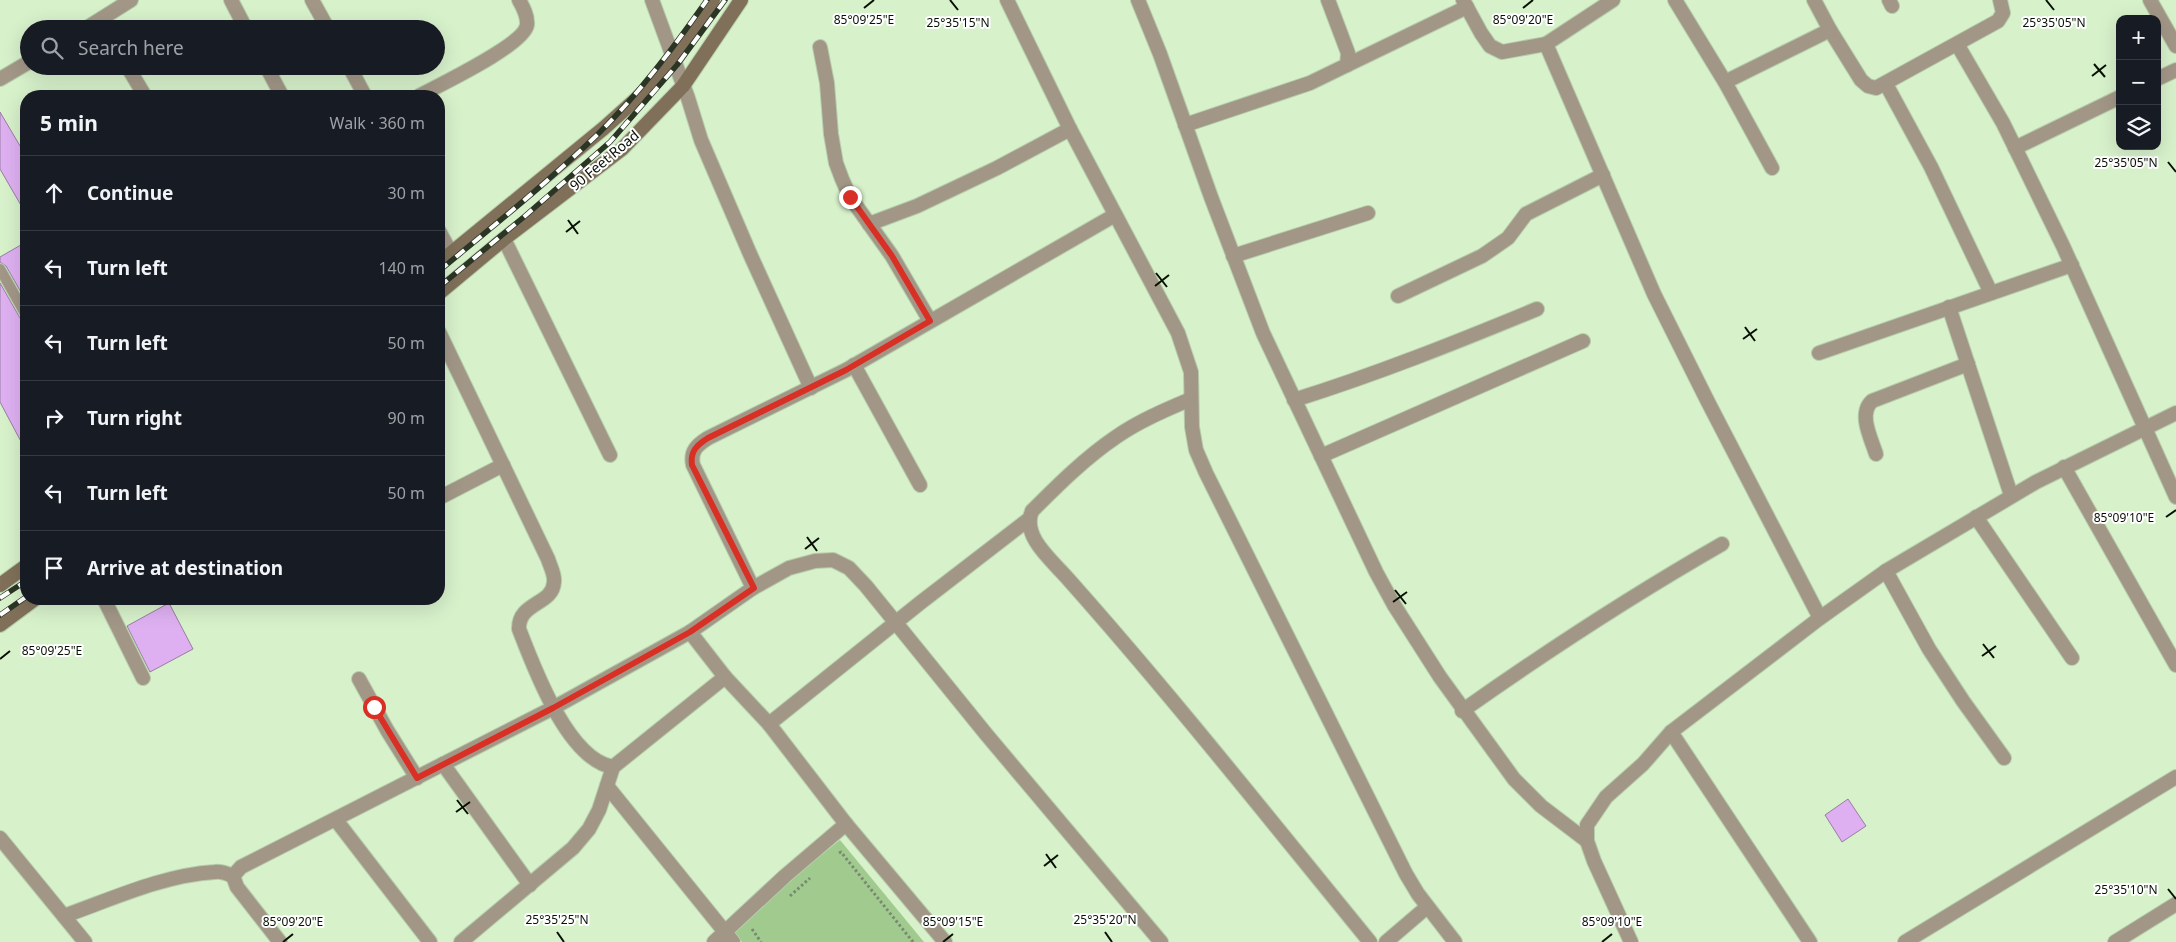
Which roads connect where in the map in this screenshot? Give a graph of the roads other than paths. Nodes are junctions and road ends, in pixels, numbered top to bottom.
1 (131, 0) edge
2 (231, 0) edge
3 (312, 0) edge
4 (518, 0) edge
5 (652, 0) edge
6 (712, 0) edge
7 (742, 0) edge
8 (1007, 0) edge
9 (1138, 0) edge
10 (1328, 0) edge
11 (1613, 0) edge
12 (1675, 0) edge
13 (1814, 0) edge
14 (2000, 0) edge
15 (2150, 0) edge
16 (1465, 3) edge
17 (107, 20) edge
18 (241, 20) edge
19 (323, 20) edge
20 (1830, 30) junction
21 (1546, 44) junction
22 (1957, 44) junction
23 (2176, 46) edge
24 (820, 47) dead end
25 (675, 60) junction
26 (1347, 65) junction
27 (20, 67) edge
28 (2176, 70) edge
29 (132, 75) edge
30 (271, 75) edge
31 (353, 75) edge
32 (2161, 77) edge
33 (0, 79) edge
34 (1725, 82) junction
35 (1886, 84) junction
36 (684, 86) junction
37 (141, 90) edge
38 (279, 90) edge
39 (362, 90) edge
40 (430, 90) edge
41 (2116, 99) edge
42 (1185, 125) junction
43 (1070, 129) junction
44 (2015, 148) junction
45 (1772, 168) dead end
46 (1603, 174) junction
47 (1368, 213) dead end
48 (1115, 214) junction
49 (869, 224) junction
50 (504, 240) junction
51 (445, 242) edge
52 (451, 253) junction
53 (1233, 256) junction
54 (445, 258) edge
55 (2072, 265) junction
56 (0, 269) edge
57 (445, 288) edge
58 (1992, 293) junction
59 (1398, 296) dead end
60 (20, 304) edge
61 (1949, 307) junction
62 (1537, 309) dead end
63 (930, 321) junction
64 (1584, 341) dead end
65 (445, 345) edge
66 (1819, 353) dead end
67 (1968, 364) junction
68 (854, 365) junction
69 (811, 388) junction
70 (1191, 399) junction
71 (1294, 400) junction
72 (2176, 413) edge
73 (2145, 429) junction
74 (1876, 454) dead end
75 (610, 455) dead end
76 (1321, 456) junction
77 (503, 466) junction
78 (2064, 467) junction
79 (920, 485) dead end
80 (445, 495) edge
81 (2011, 496) junction
82 (2176, 497) edge
83 (1976, 517) junction
84 (1029, 519) junction
85 (1722, 544) dead end
86 (20, 570) edge
87 (1886, 571) junction
88 (0, 585) edge
89 (754, 588) junction
90 (27, 605) edge
91 (107, 605) edge
92 (1820, 618) junction
93 (896, 624) junction
94 (0, 625) edge
95 (690, 632) junction
96 (2072, 658) dead end
97 (2176, 665) edge
98 (725, 677) junction
99 (143, 678) dead end
100 (359, 679) dead end
101 (553, 708) junction
102 (1462, 710) junction
103 (769, 724) junction
104 (1672, 732) junction
105 (2004, 758) dead end
106 (443, 764) junction
107 (613, 768) junction
108 (2176, 777) edge
109 (417, 778) junction
110 (607, 786) junction
111 (336, 820) junction
112 (846, 824) junction
113 (0, 838) edge
114 (1587, 841) junction
115 (233, 876) junction
116 (530, 885) junction
117 (2176, 904) edge
118 (1427, 907) junction
119 (64, 916) junction
120 (729, 937) edge
121 (85, 942) edge
122 (280, 942) edge
123 (430, 942) edge
124 (461, 942) edge
125 (714, 942) edge
126 (945, 942) edge
127 (1161, 942) edge
128 (1370, 942) edge
129 (1386, 942) edge
130 (1455, 942) edge
131 (1631, 942) edge
132 (1810, 942) edge
133 (1905, 942) edge
134 (2115, 942) edge

1 - 17 street
2 - 18 street
3 - 19 street
4 - 40 street
5 - 25 street
6 - 25 main road, 90 Feet Road
7 - 36 main road, 90 Feet Road
8 - 43 street
9 - 42 street
10 - 26 street
11 - 21 street
12 - 34 street
13 - 20 street
14 - 22 street
15 - 23 street
16 - 21 street
16 - 26 street
20 - 34 street
20 - 35 street
21 - 46 street
22 - 35 street
22 - 44 street
24 - 49 street
25 - 36 street
25 - 52 main road, 90 Feet Road
26 - 42 street
27 - 33 street
28 - 32 street
29 - 37 street
30 - 38 street
31 - 39 street
34 - 45 street
35 - 58 street
36 - 50 main road, 90 Feet Road
36 - 69 street
41 - 44 street
42 - 53 street
43 - 48 street
43 - 49 street
44 - 55 street
46 - 59 street
46 - 92 street
47 - 53 street
48 - 63 street
48 - 70 street
49 - 63 street
50 - 57 main road, 90 Feet Road
50 - 75 street
51 - 52 street
52 - 54 main road, 90 Feet Road
53 - 71 street
55 - 58 street
55 - 73 street
56 - 60 lane
58 - 61 street
61 - 66 street
61 - 67 street
62 - 71 street
63 - 68 street
64 - 76 street
65 - 77 street
67 - 74 street
67 - 81 street
68 - 69 street
68 - 79 street
69 - 89 street
70 - 84 street
70 - 118 street
71 - 76 street
72 - 73 street
73 - 78 street
73 - 82 street
76 - 102 street
77 - 80 street
77 - 101 street
78 - 81 street
78 - 97 street
81 - 83 street
83 - 87 street
83 - 96 street
84 - 93 street
84 - 128 street
85 - 102 street
86 - 88 main road
87 - 92 street
87 - 105 street
89 - 93 street
89 - 95 street
90 - 94 main road
91 - 99 street
92 - 104 street
93 - 103 street
93 - 127 street
95 - 98 street
95 - 101 street
98 - 103 street
98 - 107 street
100 - 109 street
101 - 106 street
101 - 107 street
102 - 114 street
103 - 112 street
104 - 114 street
104 - 132 street
106 - 109 street
106 - 116 street
107 - 110 street
108 - 133 street
109 - 111 street
110 - 116 street
110 - 120 street
111 - 115 street
111 - 123 street
112 - 120 street
112 - 126 street
113 - 119 street
114 - 131 street
115 - 119 street
115 - 122 street
116 - 124 street
117 - 134 street
118 - 129 street
118 - 130 street
119 - 121 street
120 - 125 street

